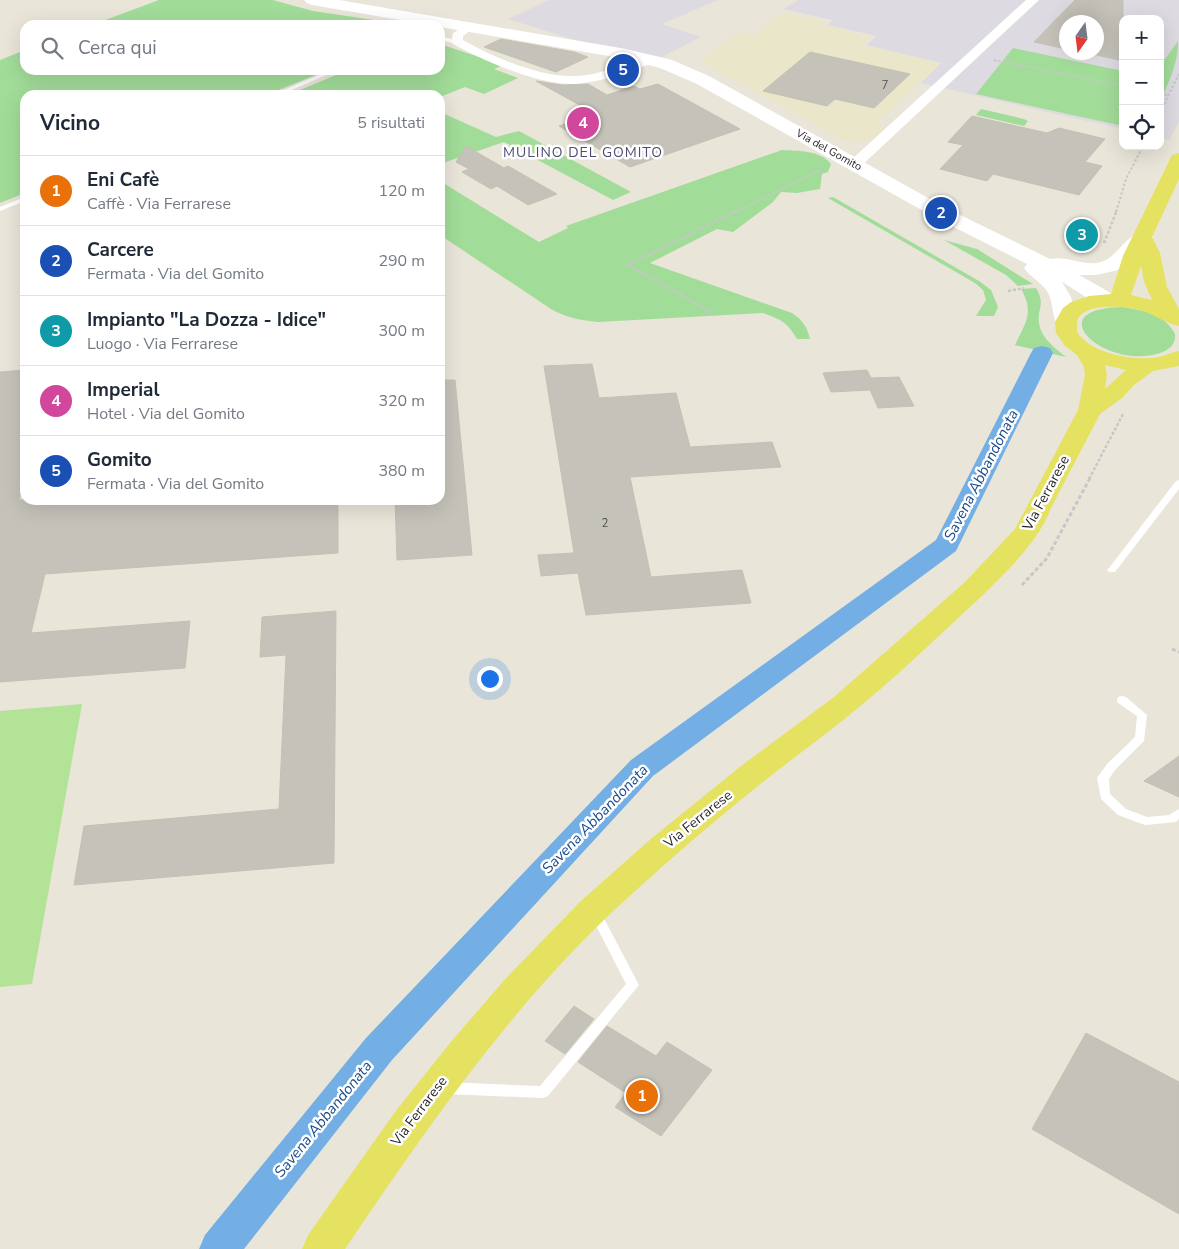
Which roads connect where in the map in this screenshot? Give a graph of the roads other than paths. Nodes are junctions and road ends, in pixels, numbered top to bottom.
1 (312, 0) edge
2 (1033, 0) edge
3 (428, 20) edge
4 (445, 23) edge
5 (469, 27) junction
6 (445, 39) edge
7 (457, 42) junction
8 (650, 60) junction
9 (323, 75) edge
10 (287, 90) edge
11 (1179, 159) edge
12 (855, 164) junction
13 (20, 201) edge
14 (0, 209) edge
15 (1143, 238) junction
16 (1005, 246) junction
17 (1114, 300) junction
18 (1176, 318) edge
19 (1066, 321) junction
20 (1086, 350) junction
21 (1179, 358) edge
22 (1152, 365) junction
23 (1179, 366) edge
24 (1090, 410) junction
25 (1179, 483) edge
26 (1112, 570) dead end
27 (1122, 700) dead end
28 (1179, 813) edge
29 (594, 909) junction
30 (437, 1087) junction
31 (322, 1249) edge

1 - 3 street, Via del Gomito
2 - 12 street
4 - 5 street, Via del Gomito
5 - 7 street
5 - 8 street, Via del Gomito
6 - 7 lane
7 - 8 street
8 - 12 street, Via del Gomito
9 - 10 lane
11 - 15 main road
12 - 16 street, Via del Gomito
13 - 14 lane
15 - 16 street
15 - 17 main road
15 - 18 main road
16 - 17 street, Via del Gomito
16 - 19 street, Via del Gomito
17 - 18 main road
17 - 19 main road
19 - 20 main road
20 - 22 main road
20 - 24 main road
21 - 22 main road
22 - 23 street
22 - 24 main road
24 - 29 main road, Via Ferrarese
25 - 26 lane
27 - 28 lane
29 - 30 main road, Via Ferrarese
29 - 30 lane
30 - 31 main road, Via Ferrarese

